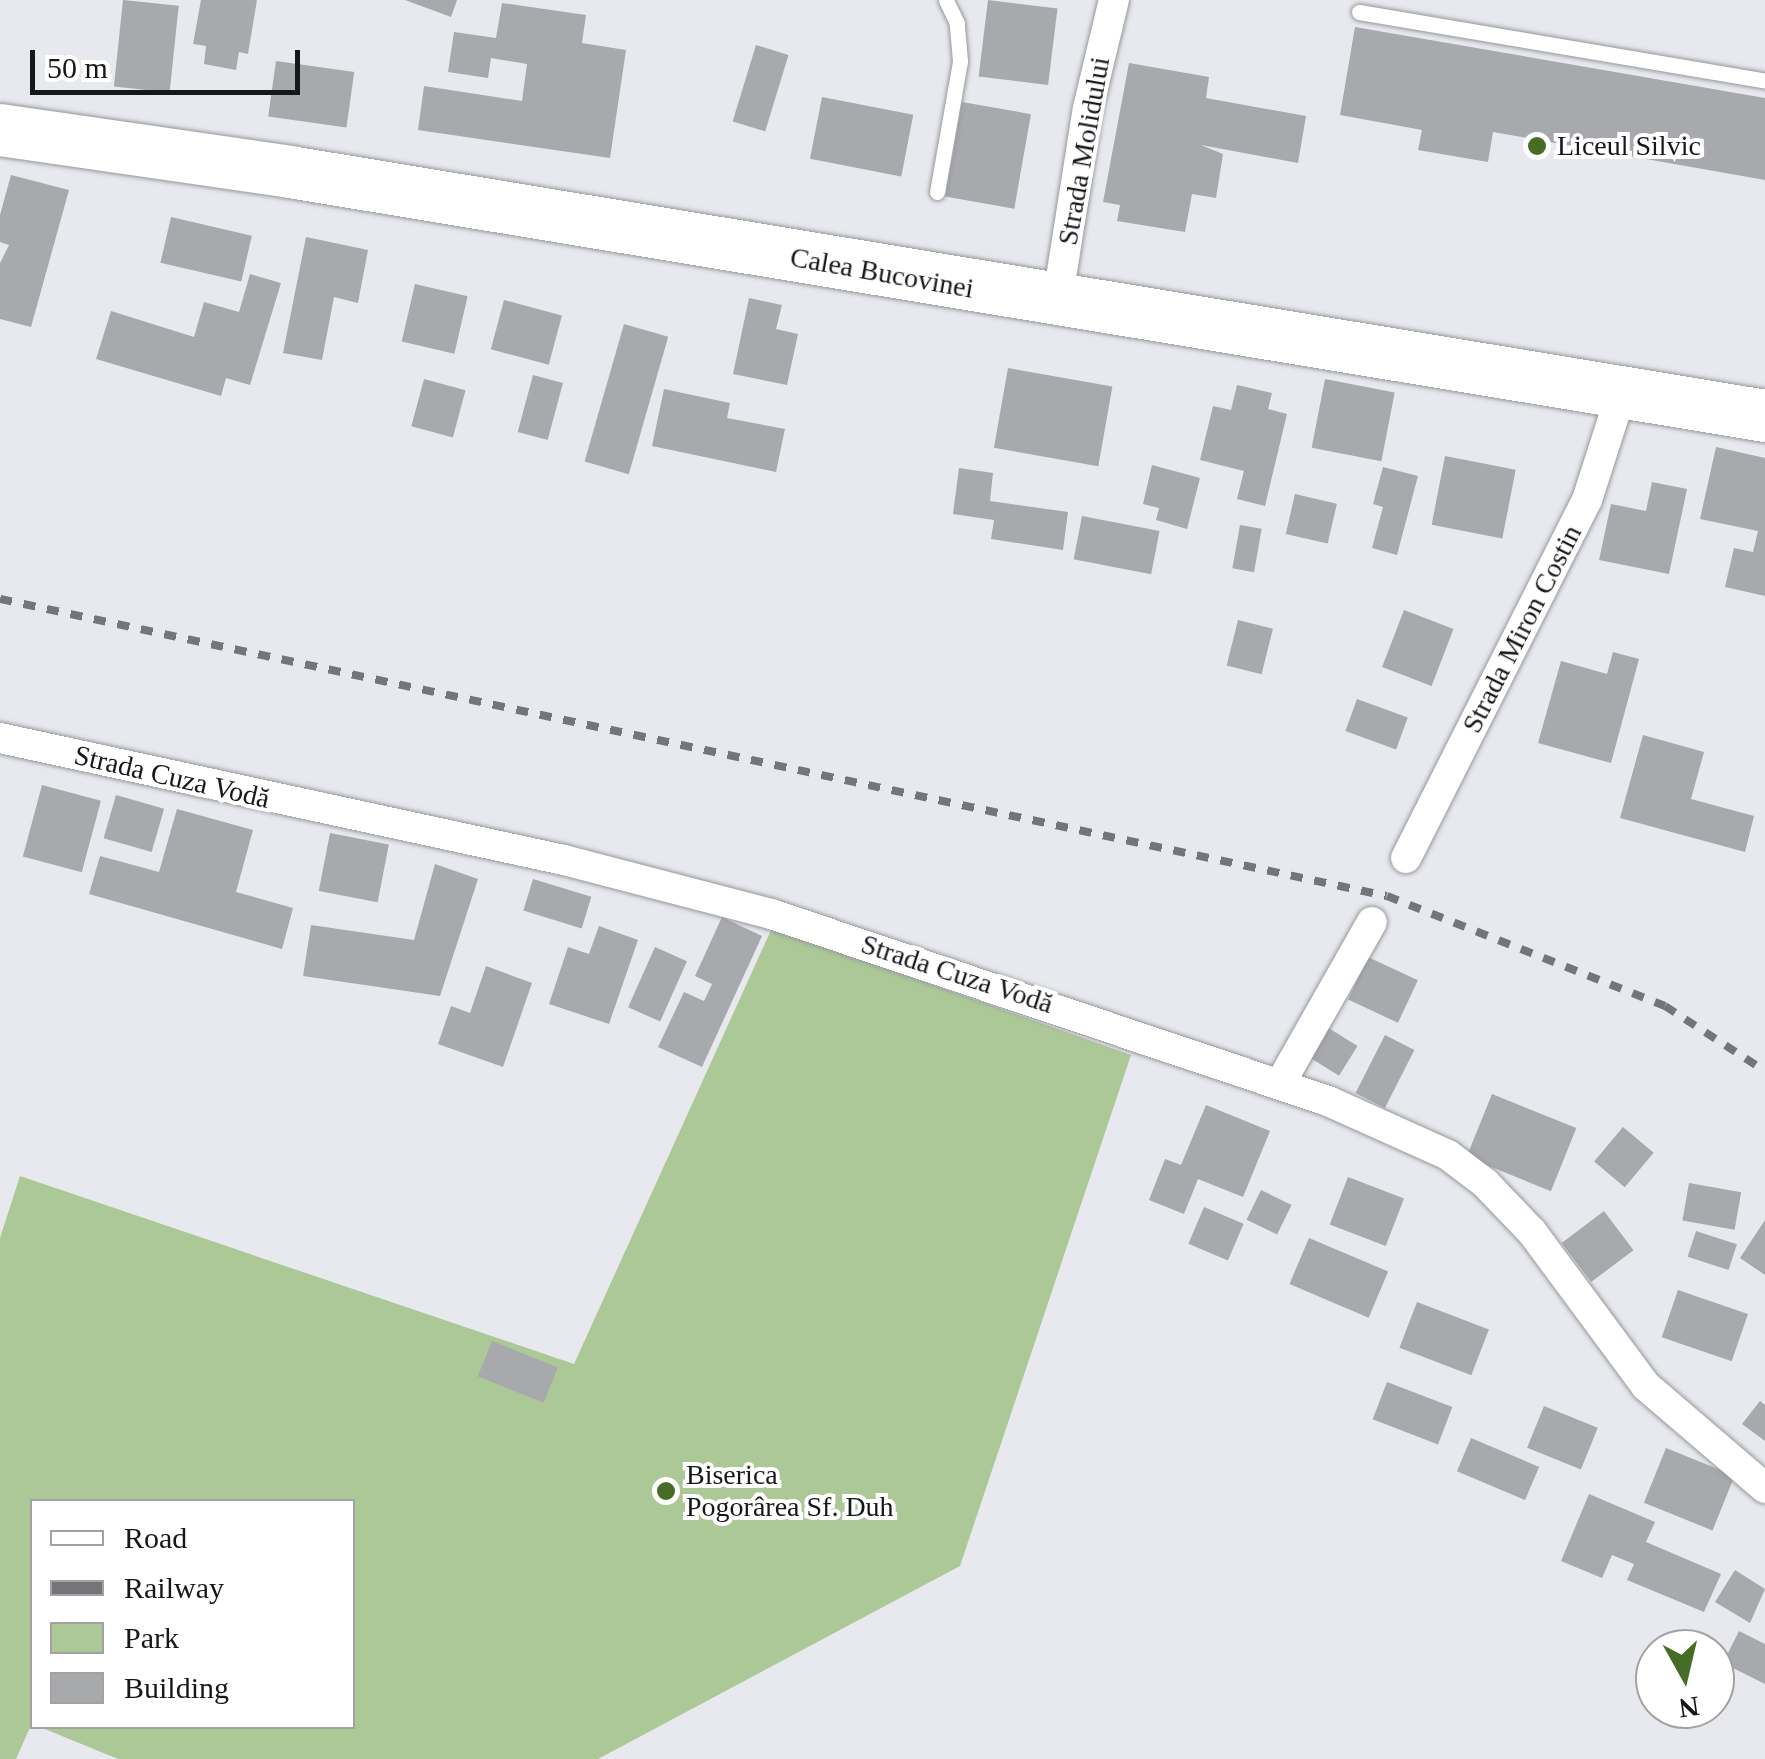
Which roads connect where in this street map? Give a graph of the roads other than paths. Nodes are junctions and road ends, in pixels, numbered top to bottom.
1 (946, 0) edge
2 (1114, 0) edge
3 (1359, 12) dead end
4 (1765, 81) edge
5 (0, 130) edge
6 (937, 192) dead end
7 (1058, 303) junction
8 (1621, 394) junction
9 (1765, 416) edge
10 (0, 738) edge
11 (1406, 858) dead end
12 (1372, 922) dead end
13 (1281, 1082) junction
14 (1765, 1488) edge

1 - 6 lane
2 - 7 street, Strada Molidului
3 - 4 lane
5 - 7 highway, Calea Bucovinei
7 - 8 highway, Calea Bucovinei
8 - 9 highway, Calea Bucovinei
8 - 11 street, Strada Miron Costin
10 - 13 street, Strada Cuza Vodă
12 - 13 street
13 - 14 street, Strada Cuza Vodă

